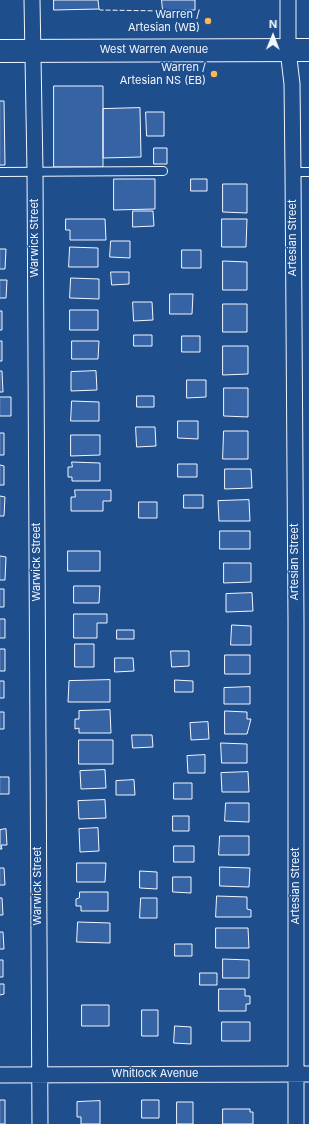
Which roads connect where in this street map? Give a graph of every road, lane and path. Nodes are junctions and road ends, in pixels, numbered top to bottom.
1 (32, 0) edge
2 (288, 0) edge
3 (299, 50) edge
4 (0, 51) edge
5 (32, 51) junction
6 (35, 171) junction
7 (163, 171) dead end
8 (0, 172) edge
9 (293, 172) junction
10 (309, 172) edge
11 (302, 1074) edge
12 (0, 1075) edge
13 (39, 1075) junction
14 (40, 1124) edge
15 (296, 1124) edge

1 - 5 street, Warwick Street
2 - 3 street, Artesian Street
3 - 5 main road, West Warren Avenue
3 - 9 street, Artesian Street
4 - 5 main road, West Warren Avenue
5 - 6 street, Warwick Street
6 - 7 lane
6 - 8 lane
6 - 13 street, Warwick Street
9 - 10 lane
9 - 11 street, Artesian Street
11 - 13 street, Whitlock Avenue
11 - 15 street, Artesian Street
12 - 13 street, Whitlock Avenue
13 - 14 street, Warwick Street

